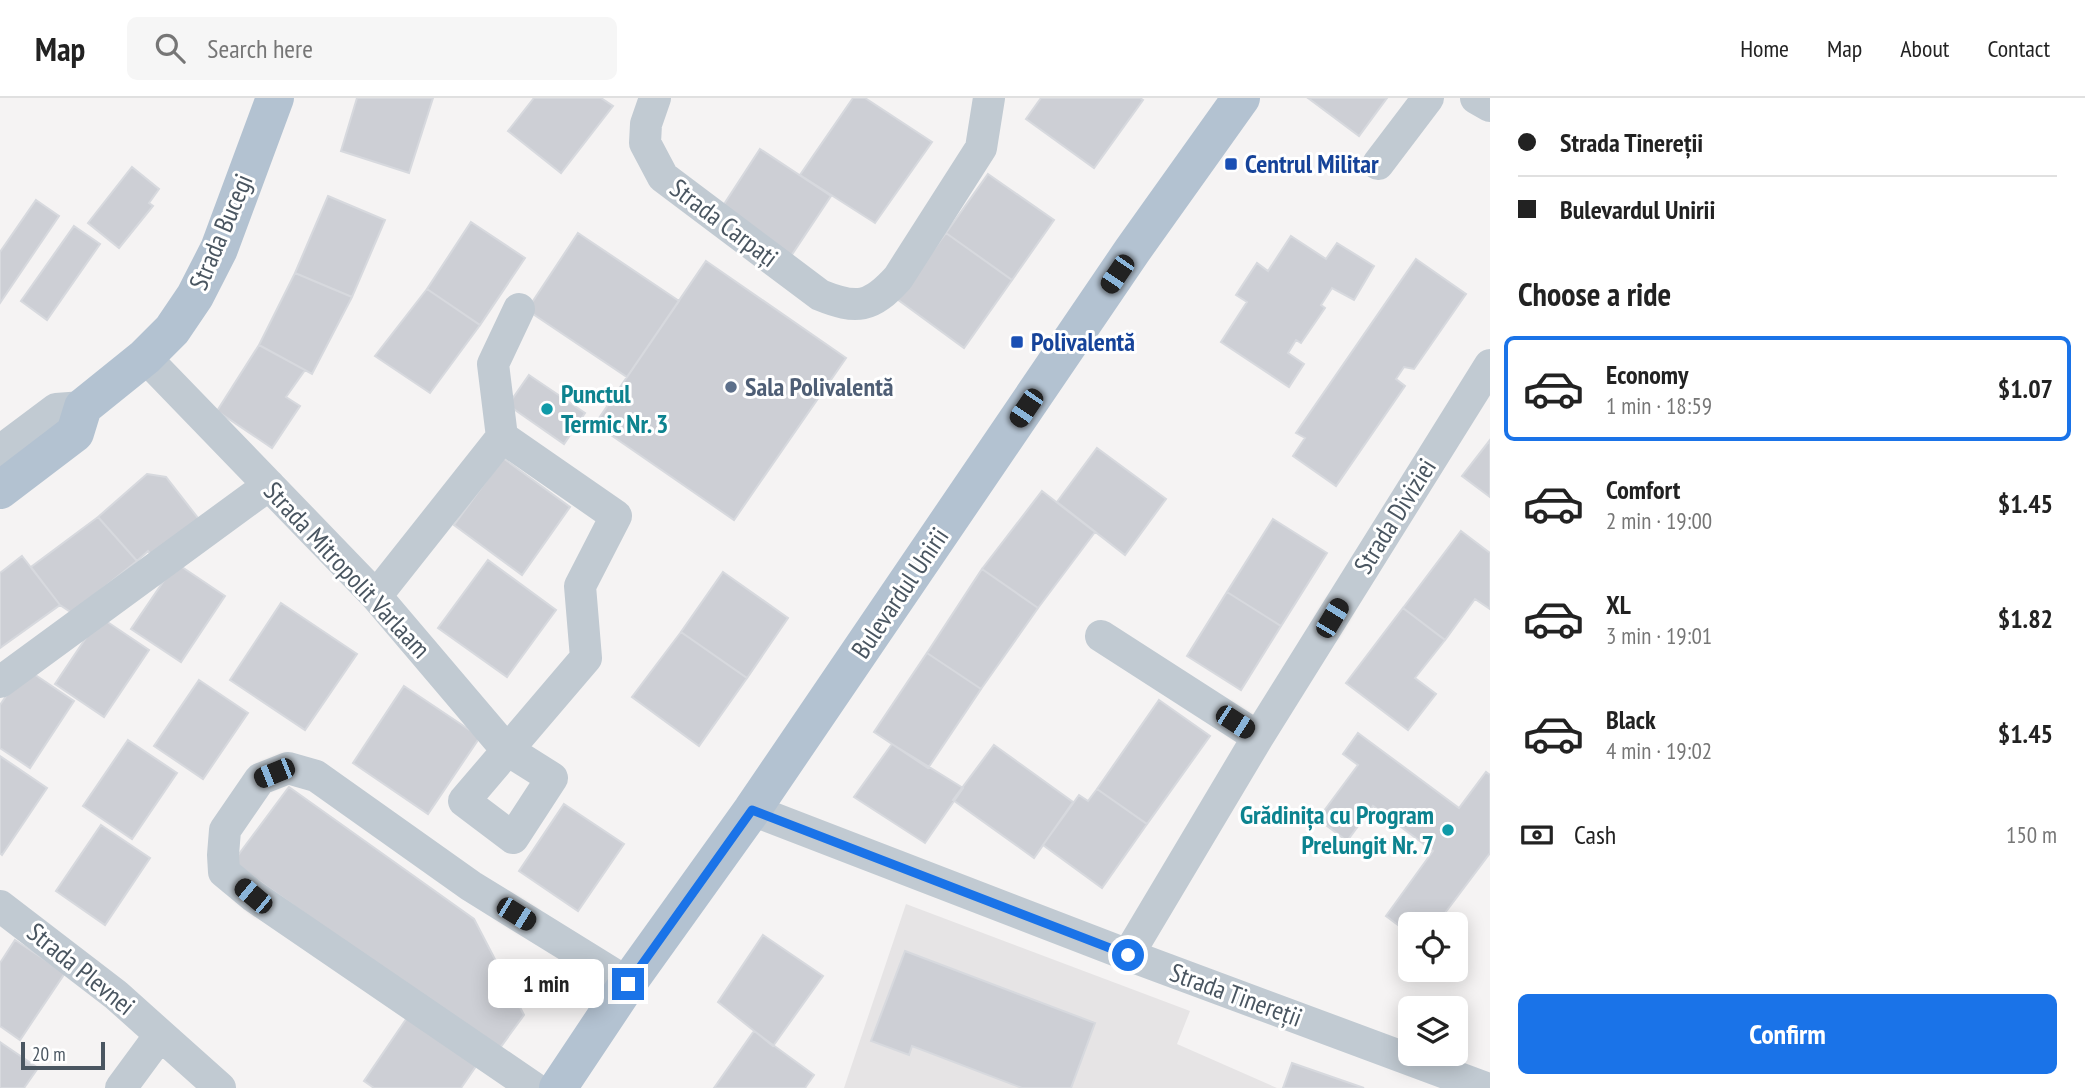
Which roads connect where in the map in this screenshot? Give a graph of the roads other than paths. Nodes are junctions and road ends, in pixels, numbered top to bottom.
1 (275, 98) edge
2 (655, 98) edge
3 (989, 98) edge
4 (1241, 98) edge
5 (1428, 98) edge
6 (1476, 98) edge
7 (1490, 106) edge
8 (1378, 164) dead end
9 (519, 309) dead end
10 (145, 357) junction
11 (1490, 365) edge
12 (83, 407) junction
13 (502, 437) junction
14 (0, 451) edge
15 (269, 485) junction
16 (0, 491) edge
17 (376, 596) junction
18 (1101, 636) dead end
19 (0, 682) edge
20 (1258, 737) junction
21 (506, 749) junction
22 (752, 810) junction
23 (0, 906) edge
24 (1128, 955) junction
25 (628, 984) junction
26 (160, 1035) junction
27 (121, 1088) edge
28 (220, 1088) edge
29 (534, 1088) edge
30 (558, 1088) edge
31 (1486, 1088) edge

1 - 10 main road, Strada Bucegi
2 - 3 street, Strada Carpați
4 - 22 main road, Bulevardul Unirii
5 - 8 street
6 - 7 street
9 - 13 street
10 - 12 main road, Strada Bucegi
10 - 15 street, Strada Mitropolit Varlaam
11 - 20 street, Strada Diviziei
12 - 14 street, Strada Bucegi
12 - 16 main road, Strada Bucegi
13 - 17 street
13 - 21 street
15 - 17 street, Strada Mitropolit Varlaam
15 - 19 street
17 - 21 street, Strada Mitropolit Varlaam
18 - 20 street
20 - 24 street, Strada Diviziei
21 - 21 street, Strada Mitropolit Varlaam
22 - 24 street, Strada Tinereții
22 - 25 main road, Bulevardul Unirii
23 - 26 street, Strada Plevnei
24 - 31 street, Strada Tinereții
25 - 29 street
25 - 30 main road, Bulevardul Unirii
26 - 27 street, Strada Plevnei
26 - 28 street, Strada Plevnei

